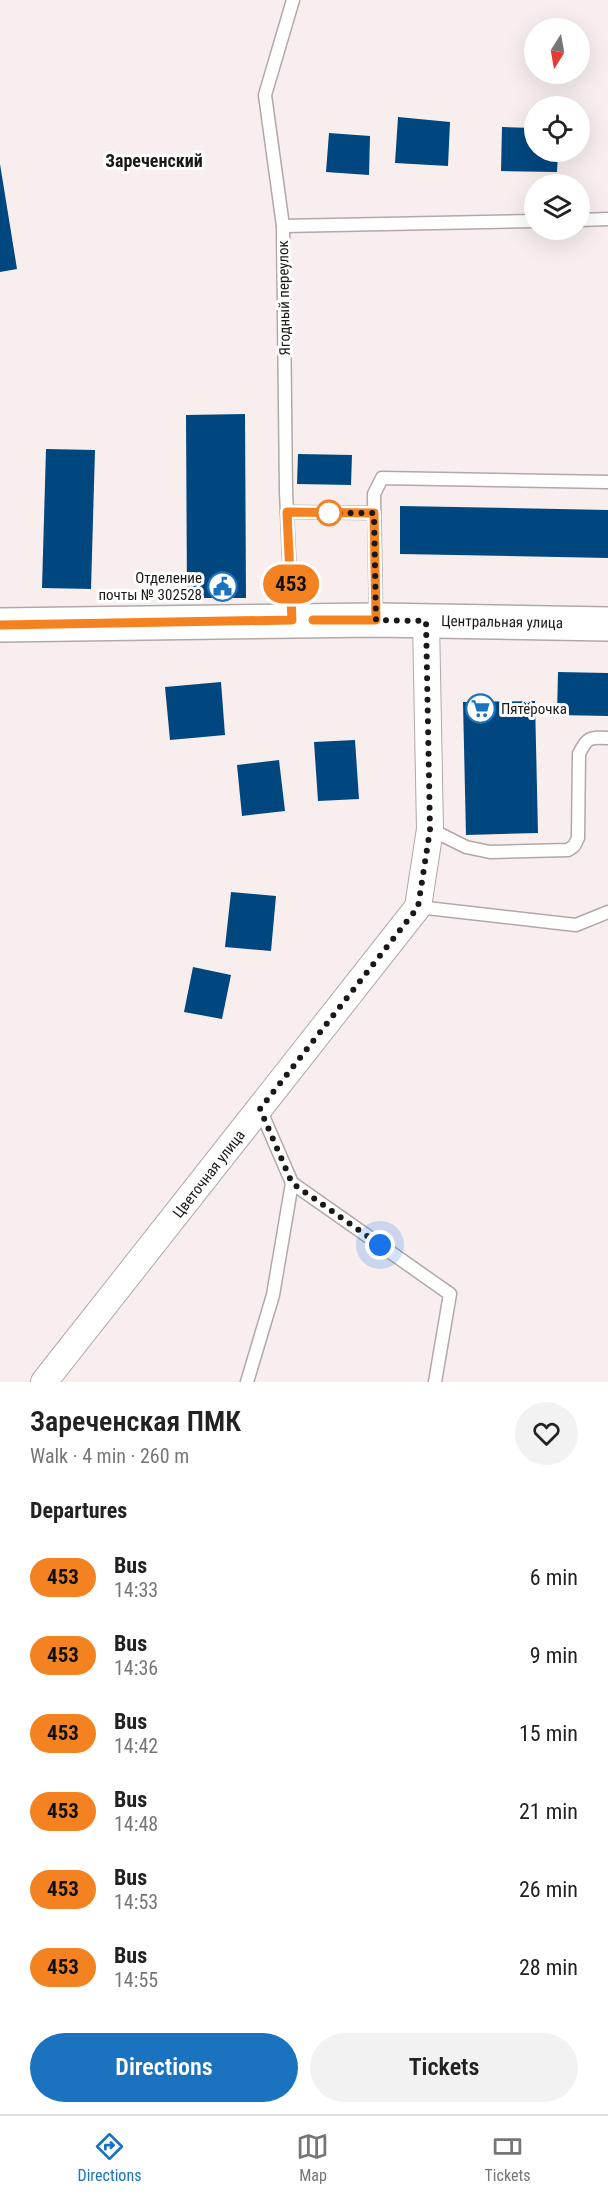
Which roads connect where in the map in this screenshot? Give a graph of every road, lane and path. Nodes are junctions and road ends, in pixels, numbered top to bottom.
1 (293, 0) edge
2 (608, 219) edge
3 (590, 220) edge
4 (524, 221) edge
5 (283, 226) junction
6 (608, 482) edge
7 (287, 512) junction
8 (374, 513) junction
9 (292, 620) junction
10 (376, 620) junction
11 (426, 621) junction
12 (608, 624) edge
13 (0, 625) edge
14 (608, 738) edge
15 (430, 830) junction
16 (418, 907) junction
17 (608, 912) edge
18 (260, 1109) junction
19 (292, 1183) junction
20 (44, 1382) edge
21 (247, 1382) edge
22 (435, 1382) edge

1 - 5 lane
2 - 3 lane
4 - 5 lane, Ягодный переулок
5 - 7 lane, Ягодный переулок
6 - 8 lane
7 - 8 lane
7 - 9 lane, Ягодный переулок
8 - 10 lane
9 - 10 street, Центральная улица
9 - 13 street, Центральная улица
10 - 11 street, Центральная улица
11 - 12 street, Центральная улица
11 - 15 street, Цветочная улица
14 - 15 lane
15 - 16 street, Цветочная улица
16 - 17 lane
16 - 18 street, Цветочная улица
18 - 19 lane
18 - 20 street, Цветочная улица
19 - 21 lane
19 - 22 lane

